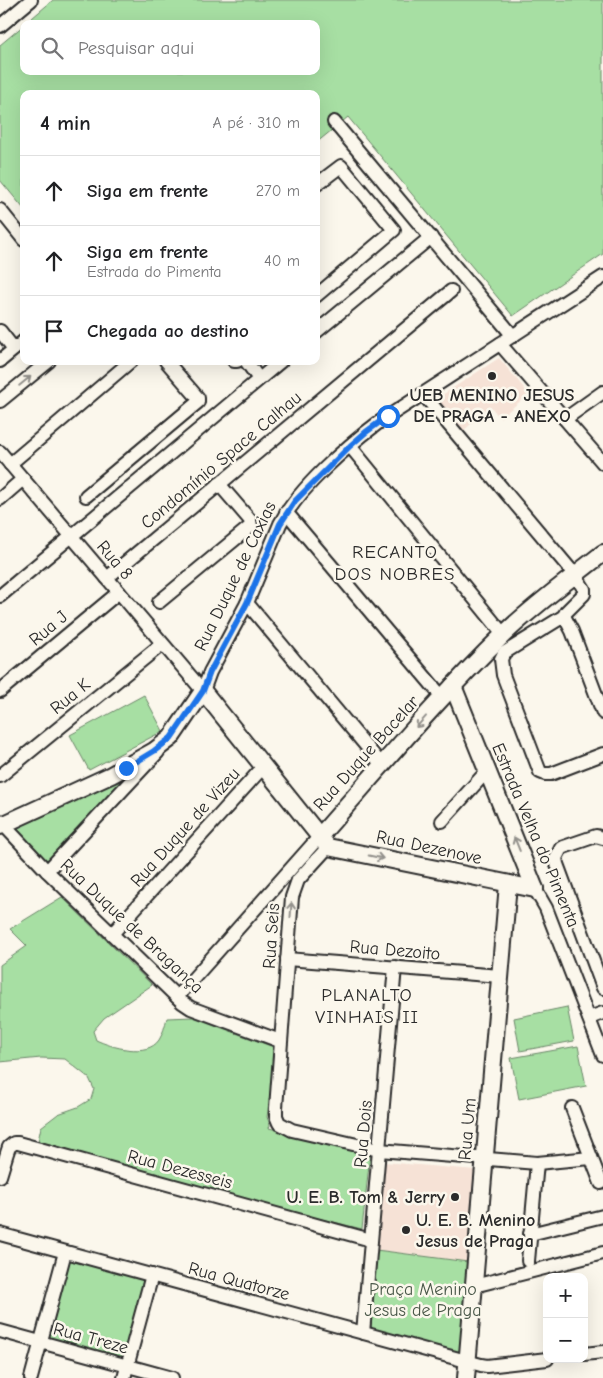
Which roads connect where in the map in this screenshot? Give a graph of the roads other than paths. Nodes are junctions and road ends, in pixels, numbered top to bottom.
1 (31, 0) edge
2 (0, 26) edge
3 (334, 122) dead end
4 (320, 182) edge
5 (0, 210) edge
6 (20, 235) edge
7 (431, 237) junction
8 (603, 277) edge
9 (451, 291) dead end
10 (320, 293) edge
11 (320, 329) edge
12 (0, 331) edge
13 (513, 336) junction
14 (500, 344) junction
15 (19, 345) edge
16 (0, 361) edge
17 (44, 365) edge
18 (126, 365) edge
19 (169, 365) edge
20 (249, 365) edge
21 (274, 365) edge
22 (259, 379) junction
23 (603, 392) edge
24 (423, 394) junction
25 (0, 401) edge
26 (566, 419) junction
27 (350, 446) junction
28 (0, 452) edge
29 (603, 463) edge
30 (10, 464) junction
31 (23, 479) junction
32 (219, 484) junction
33 (86, 496) dead end
34 (0, 499) edge
35 (286, 512) junction
36 (71, 536) junction
37 (603, 553) edge
38 (575, 575) junction
39 (107, 578) junction
40 (119, 592) junction
41 (0, 596) edge
42 (159, 602) dead end
43 (247, 603) junction
44 (564, 616) junction
45 (504, 635) junction
46 (162, 644) junction
47 (0, 691) edge
48 (203, 691) junction
49 (448, 692) junction
50 (603, 713) edge
51 (171, 738) junction
52 (603, 754) edge
53 (382, 765) junction
54 (264, 766) junction
55 (487, 771) junction
56 (0, 776) edge
57 (442, 821) dead end
58 (1, 824) edge
59 (603, 838) edge
60 (324, 842) junction
61 (47, 871) junction
62 (508, 884) junction
63 (535, 889) junction
64 (112, 934) junction
65 (287, 959) junction
66 (394, 968) junction
67 (500, 976) junction
68 (603, 988) edge
69 (177, 998) junction
70 (603, 1013) edge
71 (589, 1018) junction
72 (280, 1041) junction
73 (603, 1055) edge
74 (572, 1108) dead end
75 (379, 1150) junction
76 (484, 1158) junction
77 (591, 1158) junction
78 (537, 1163) junction
79 (0, 1176) edge
80 (601, 1183) dead end
81 (603, 1216) edge
82 (0, 1234) edge
83 (530, 1234) junction
84 (371, 1240) junction
85 (65, 1252) junction
86 (603, 1253) edge
87 (528, 1261) dead end
88 (152, 1275) junction
89 (482, 1284) junction
90 (0, 1331) edge
91 (363, 1334) junction
92 (41, 1342) junction
93 (603, 1352) edge
94 (588, 1354) edge
95 (543, 1359) edge
96 (467, 1370) edge
97 (126, 1372) edge
98 (31, 1378) edge
99 (172, 1378) edge

1 - 2 street
3 - 7 street
4 - 10 street
5 - 6 street
7 - 11 street
7 - 13 street
8 - 13 street, Rua Duque de Caxias
9 - 32 street, Condomínio Space Calhau
12 - 15 street
13 - 14 street, Rua Duque de Caxias
14 - 24 street, Rua Duque de Caxias
14 - 26 street
15 - 16 street
25 -> 17 street
18 - 30 street
19 - 33 street
20 - 22 street
21 - 22 street
22 - 36 street
23 - 26 street
24 - 27 street, Rua Duque de Caxias
24 - 38 street
26 - 29 street
27 - 35 street, Rua Duque de Caxias
27 - 45 street
28 - 30 street, Rua 8
30 - 31 street, Rua 8
31 - 34 street
31 - 36 street, Rua 8
32 - 39 street, Condomínio Space Calhau
32 - 42 street
35 - 43 street, Rua Duque de Caxias
35 - 49 street
36 - 39 street, Rua 8
36 - 41 street
37 - 38 main road, Rua Duque Bacelar
38 - 44 street
38 - 45 main road, Rua Duque Bacelar
39 - 40 street, Rua 8
40 - 46 street, Rua 8
40 - 47 street, Rua J
43 - 48 street, Rua Duque de Caxias
43 - 53 street
44 - 50 street
44 - 52 street
45 - 49 main road, Rua Duque Bacelar
46 - 48 street, Rua 8
46 - 56 street, Rua K
48 - 51 main road, Rua Duque de Caxias
48 - 54 main road
49 -> 53 main road, Rua Duque Bacelar
49 - 55 main road, Estrada Velha do Pimenta
51 - 58 main road
51 - 61 street, Rua Duque de Caxias
53 - 60 main road, Rua Duque Bacelar
54 - 60 main road
54 - 64 street, Rua Duque de Vizeu
55 - 57 street
63 -> 55 main road, Estrada Velha do Pimenta
58 - 61 street, Rua Duque de Bragança
59 - 68 street
60 -> 62 main road, Rua Dezenove
65 -> 60 street, Rua Seis
60 - 69 street, Rua Duque Bacelar
61 - 64 street, Rua Duque de Bragança
62 - 63 main road, Rua Dezenove
62 - 67 main road, Rua Um
63 - 71 street, Estrada Velha do Pimenta
64 - 69 street, Rua Duque de Bragança
65 - 66 street, Rua Dezoito
65 - 72 street, Rua Seis
66 - 67 street, Rua Dezoito
66 - 75 street, Rua Dois
67 - 76 main road, Rua Um
69 - 72 street, Rua Duque de Bragança
70 - 71 street
71 - 73 street, Estrada Velha do Pimenta
72 - 75 street, Rua Seis
74 - 77 street
75 - 76 street
75 - 84 street, Rua Dois
76 - 78 street
76 - 89 main road, Rua Um
77 - 78 street
77 - 80 street
78 - 83 street
79 - 84 street, Rua Dezesseis
81 - 83 street
82 - 85 street, Rua Quatorze
83 - 87 street
84 - 91 street, Rua Dois
85 - 88 street, Rua Quatorze
85 - 92 street
86 - 89 street
88 - 91 street, Rua Quatorze
88 - 97 street
89 - 96 main road, Rua Um
90 - 92 street, Rua Treze
91 - 96 street, Rua Quatorze
92 - 97 street, Rua Treze
92 - 98 street
93 - 94 street
95 - 96 street, Rua Quatorze
97 - 99 street, Rua Treze

